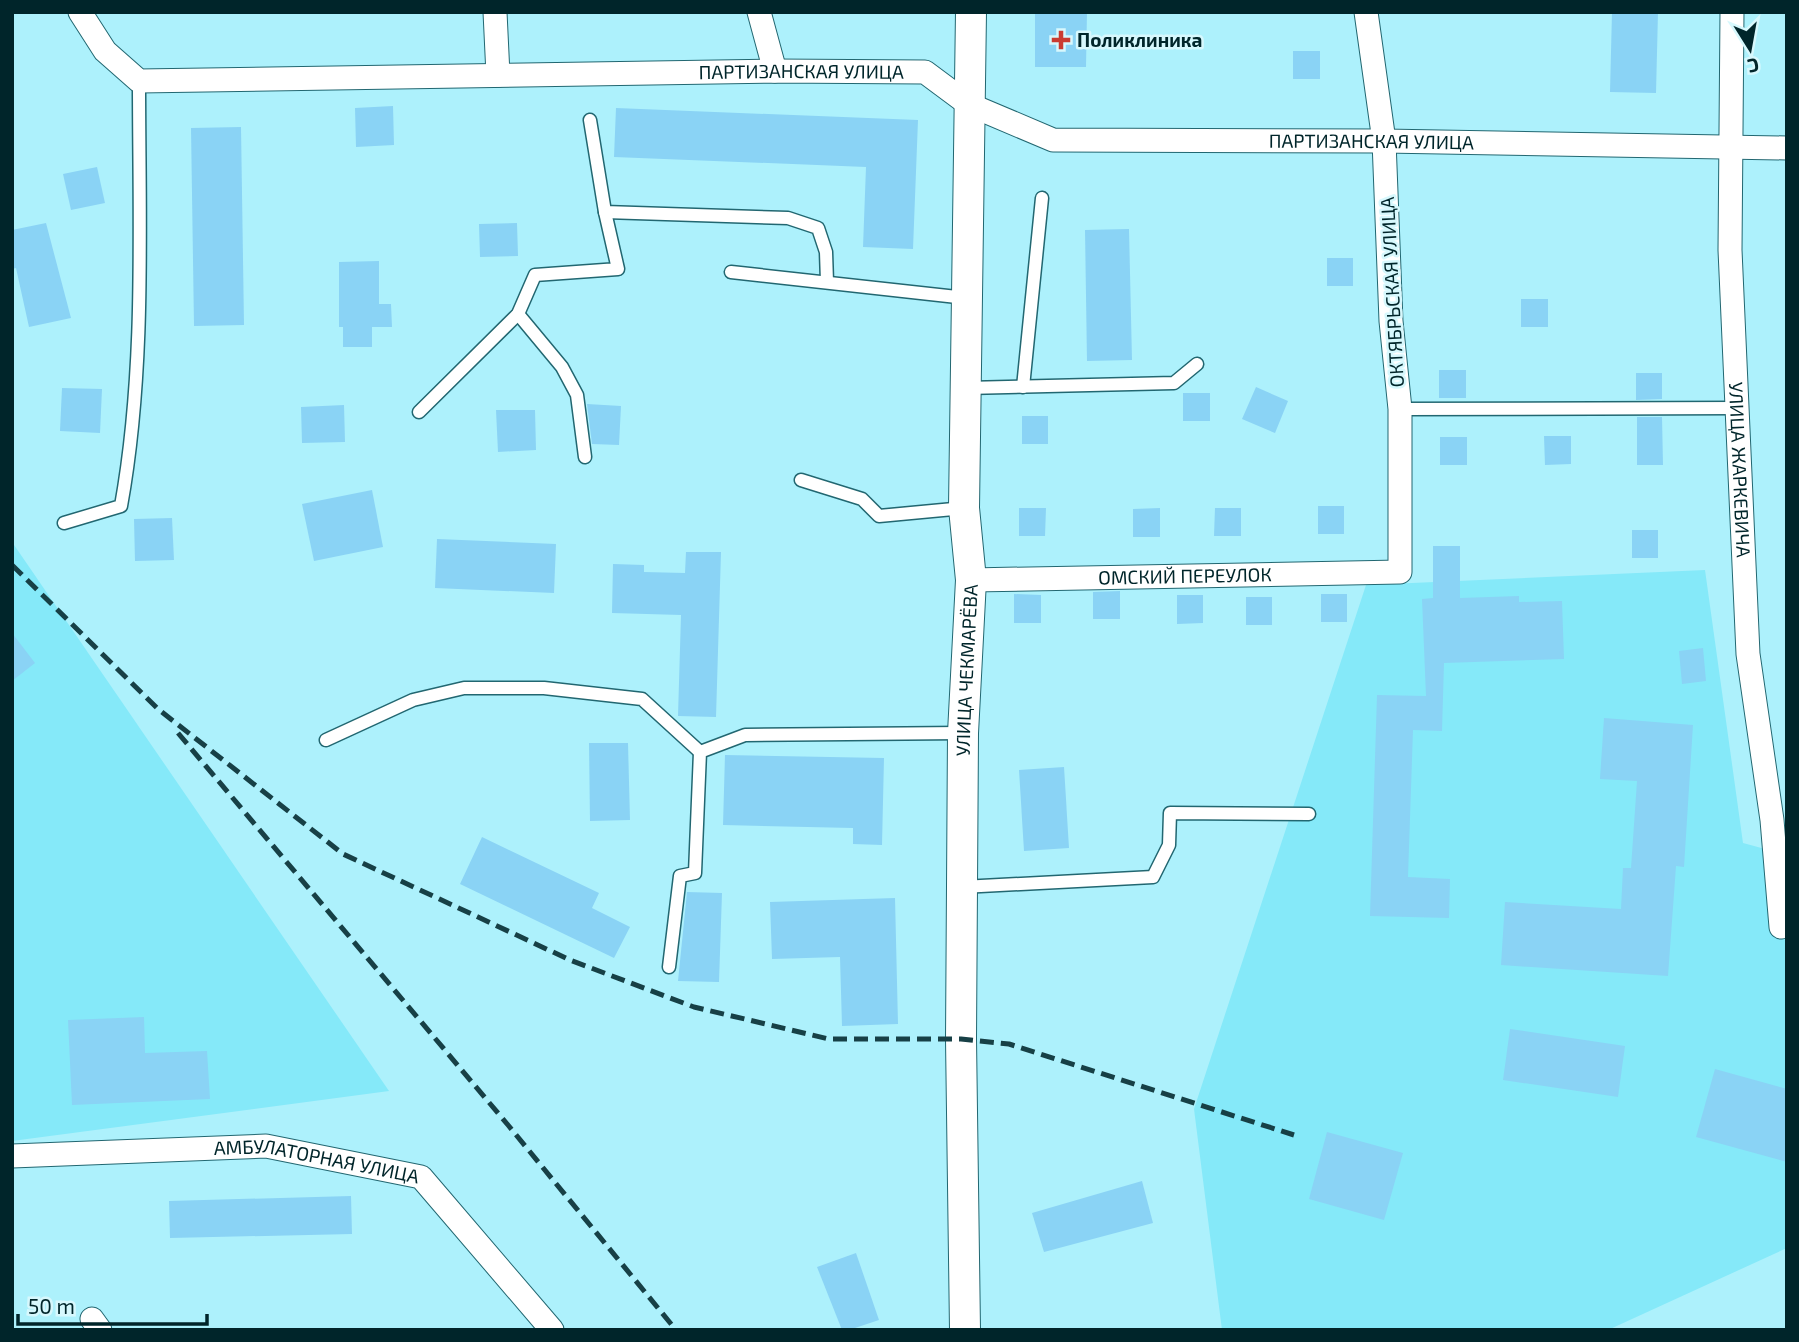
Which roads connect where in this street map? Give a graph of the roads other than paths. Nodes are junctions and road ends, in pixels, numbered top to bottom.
1 (80, 12) edge
2 (495, 12) edge
3 (758, 12) edge
4 (971, 12) edge
5 (1366, 12) edge
6 (1732, 12) edge
7 (775, 71) junction
8 (498, 75) junction
9 (139, 81) junction
10 (968, 104) junction
11 (590, 120) dead end
12 (1384, 141) junction
13 (1731, 148) junction
14 (1787, 148) edge
15 (1042, 198) dead end
16 (606, 212) junction
17 (731, 272) dead end
18 (828, 282) junction
19 (966, 298) junction
20 (518, 314) junction
21 (1197, 364) dead end
22 (965, 387) junction
23 (1023, 387) junction
24 (1737, 408) junction
25 (1400, 409) junction
26 (419, 412) dead end
27 (585, 457) dead end
28 (801, 480) dead end
29 (964, 508) junction
30 (64, 523) dead end
31 (1400, 572) joint
32 (971, 580) junction
33 (963, 733) junction
34 (326, 740) dead end
35 (700, 752) junction
36 (1309, 814) dead end
37 (962, 887) junction
38 (1781, 927) dead end
39 (668, 967) dead end
40 (12, 1156) edge
41 (552, 1330) edge
42 (965, 1330) edge

1 - 9 street
2 - 8 street
3 - 7 street
4 - 10 street, УЛИЦА ЧЕКМАРЁВА
5 - 12 street, ОКТЯБРЬСКАЯ УЛИЦА
6 - 13 street, УЛИЦА ЖАРКЕВИЧА
7 - 8 street, ПАРТИЗАНСКАЯ УЛИЦА
7 - 10 street, ПАРТИЗАНСКАЯ УЛИЦА
8 - 9 street, ПАРТИЗАНСКАЯ УЛИЦА
9 - 30 lane
10 - 12 street, ПАРТИЗАНСКАЯ УЛИЦА
10 - 19 street, УЛИЦА ЧЕКМАРЁВА
11 - 16 lane
12 - 13 street, ПАРТИЗАНСКАЯ УЛИЦА
12 - 25 street, ОКТЯБРЬСКАЯ УЛИЦА
13 - 14 street, ПАРТИЗАНСКАЯ УЛИЦА
13 - 24 street, УЛИЦА ЖАРКЕВИЧА
15 - 23 lane
16 - 18 lane
16 - 20 lane
17 - 18 lane
18 - 19 lane
19 - 22 street, УЛИЦА ЧЕКМАРЁВА
20 - 26 lane
20 - 27 lane
21 - 23 lane
22 - 23 lane
22 - 29 street, УЛИЦА ЧЕКМАРЁВА
24 - 25 lane
24 - 38 street, УЛИЦА ЖАРКЕВИЧА
25 - 31 street, ОКТЯБРЬСКАЯ УЛИЦА
28 - 29 lane
29 - 32 street, УЛИЦА ЧЕКМАРЁВА
31 - 32 street, ОМСКИЙ ПЕРЕУЛОК
32 - 33 street, УЛИЦА ЧЕКМАРЁВА
33 - 35 lane
33 - 37 street, УЛИЦА ЧЕКМАРЁВА
34 - 35 lane
35 - 39 lane
36 - 37 lane
37 - 42 street, УЛИЦА ЧЕКМАРЁВА
40 - 41 street, АМБУЛАТОРНАЯ УЛИЦА

